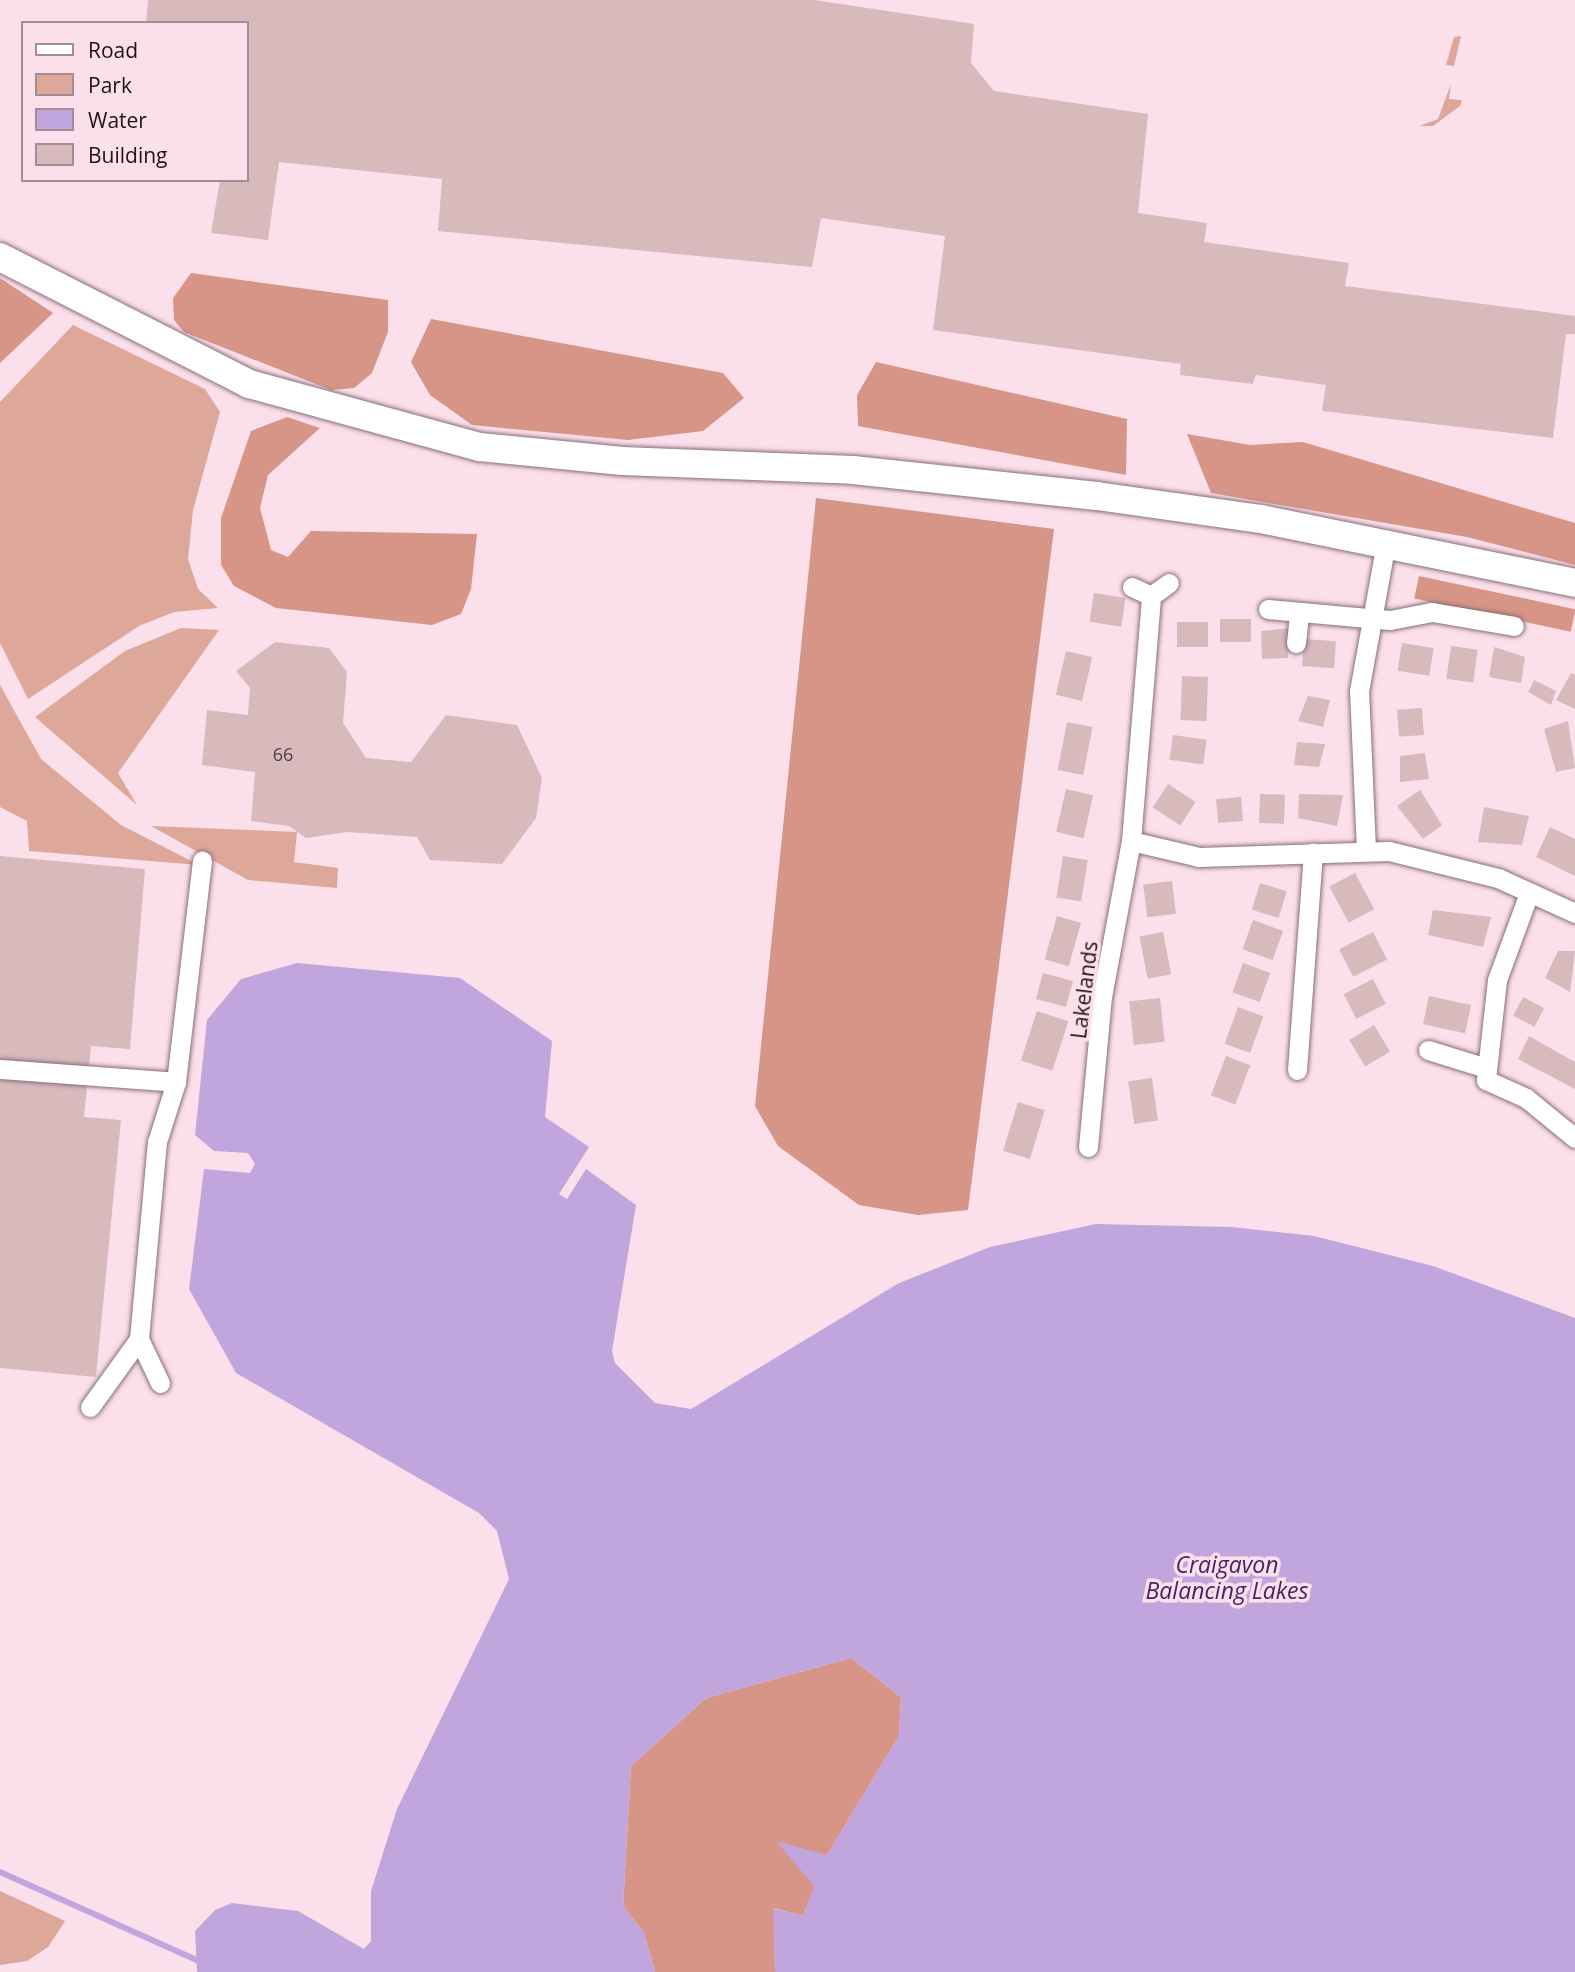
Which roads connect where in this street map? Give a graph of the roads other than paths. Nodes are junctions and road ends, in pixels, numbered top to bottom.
1 (0, 257) edge
2 (1386, 542) junction
3 (1169, 583) dead end
4 (1575, 583) edge
5 (1132, 587) dead end
6 (1151, 596) junction
7 (1268, 608) dead end
8 (1300, 612) junction
9 (1370, 620) junction
10 (1514, 626) dead end
11 (1296, 643) dead end
12 (1130, 841) junction
13 (1366, 850) junction
14 (1314, 853) junction
15 (202, 861) dead end
16 (1529, 893) junction
17 (1575, 913) edge
18 (1428, 1050) dead end
19 (1486, 1068) junction
20 (0, 1069) edge
21 (1297, 1070) dead end
22 (176, 1082) junction
23 (1575, 1138) edge
24 (1088, 1147) dead end
25 (139, 1339) junction
26 (160, 1383) dead end
27 (90, 1407) dead end

1 - 2 street
2 - 4 street
2 - 9 street
3 - 6 street
5 - 6 street
6 - 12 street, Lakelands
7 - 8 street
8 - 9 street
8 - 11 street
9 - 10 street
9 - 13 street
12 - 14 street
12 - 24 street, Lakelands
13 - 14 street
13 - 16 street
14 - 21 street
15 - 22 street
16 - 17 street
16 - 19 street
18 - 19 street
19 - 23 street
20 - 22 street
22 - 25 street
25 - 26 street
25 - 27 street

